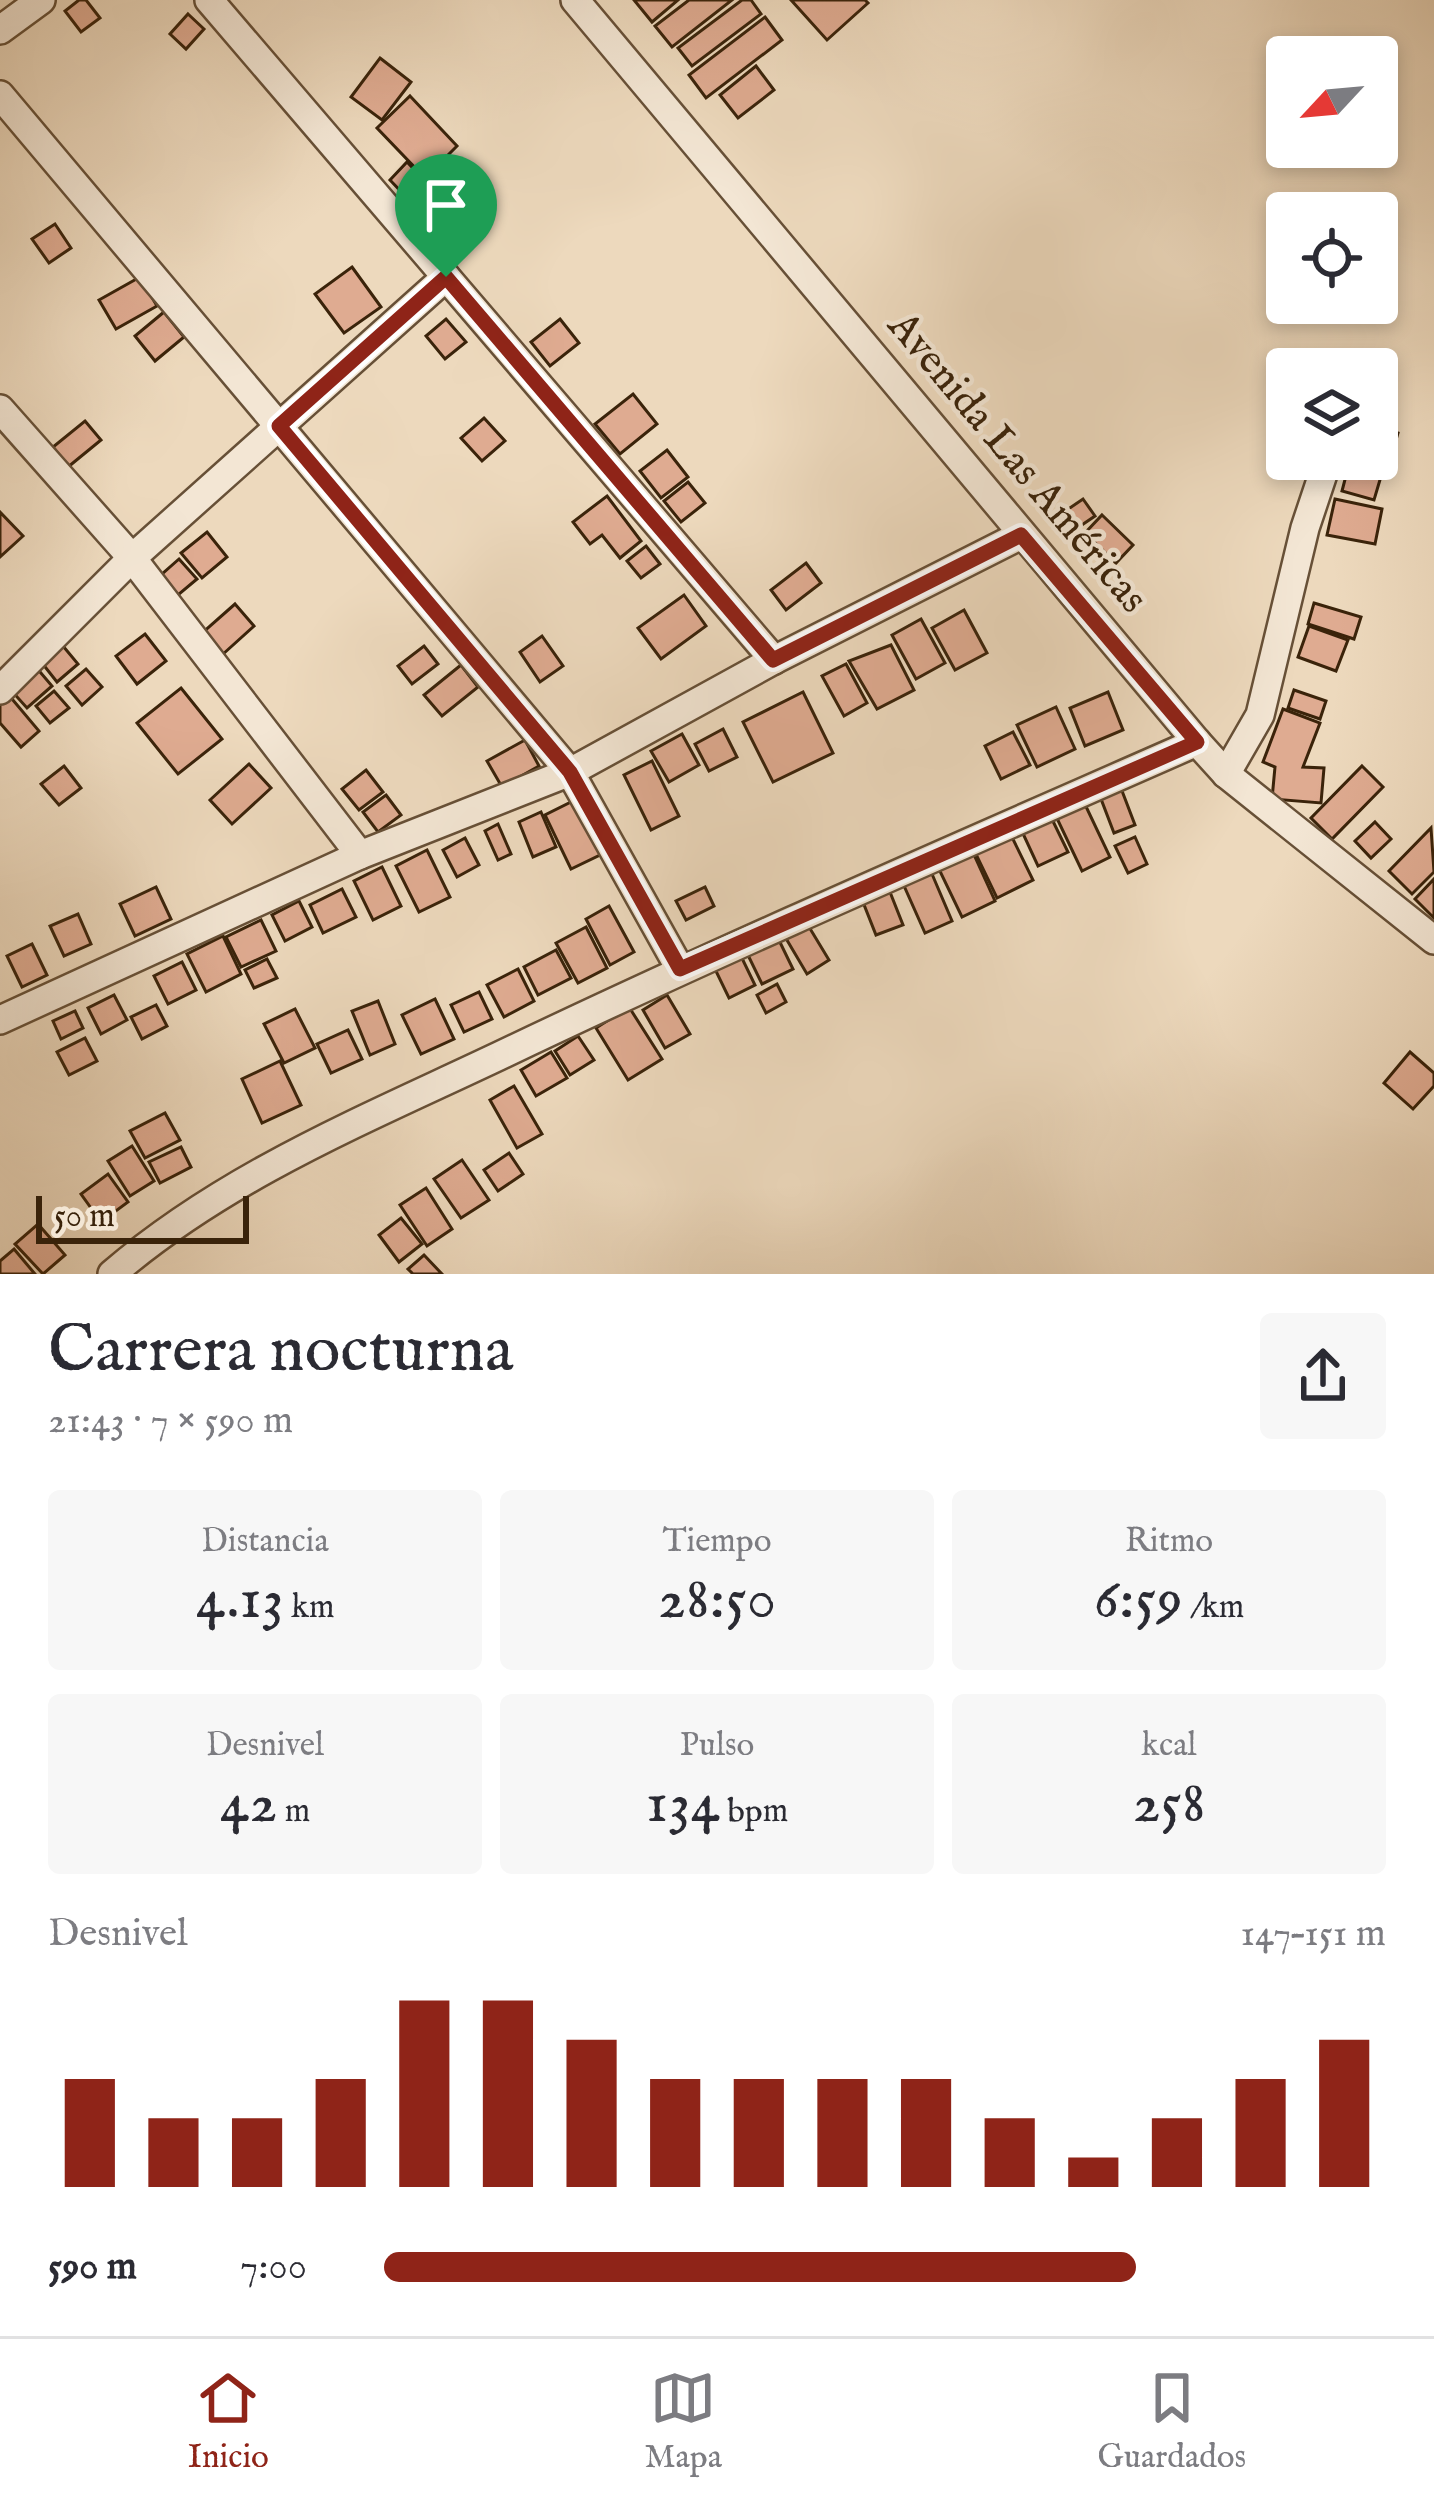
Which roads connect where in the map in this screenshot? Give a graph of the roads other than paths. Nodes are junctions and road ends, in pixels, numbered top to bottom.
1 (41, 0) edge
2 (208, 0) edge
3 (575, 0) edge
4 (0, 30) edge
5 (0, 95) edge
6 (446, 277) junction
7 (0, 410) edge
8 (279, 426) junction
9 (1321, 480) edge
10 (1021, 535) junction
11 (132, 558) junction
12 (773, 660) junction
13 (0, 690) edge
14 (1197, 742) junction
15 (570, 772) junction
16 (1226, 774) junction
17 (360, 855) junction
18 (1434, 940) edge
19 (680, 969) junction
20 (0, 1020) edge
21 (112, 1274) edge

1 - 4 street
2 - 6 street
3 - 10 street, Avenida Las Américas
5 - 8 street
6 - 8 street
6 - 12 street
7 - 11 street
8 - 11 street
8 - 15 street
9 - 16 street
10 - 12 street
10 - 14 street, Avenida Las Américas
11 - 13 street
11 - 17 street
12 - 15 street
14 - 16 street, Avenida Las Américas
14 - 19 street
15 - 17 street
15 - 19 street
16 - 18 street, Avenida Las Américas
17 - 20 street
19 - 21 street

